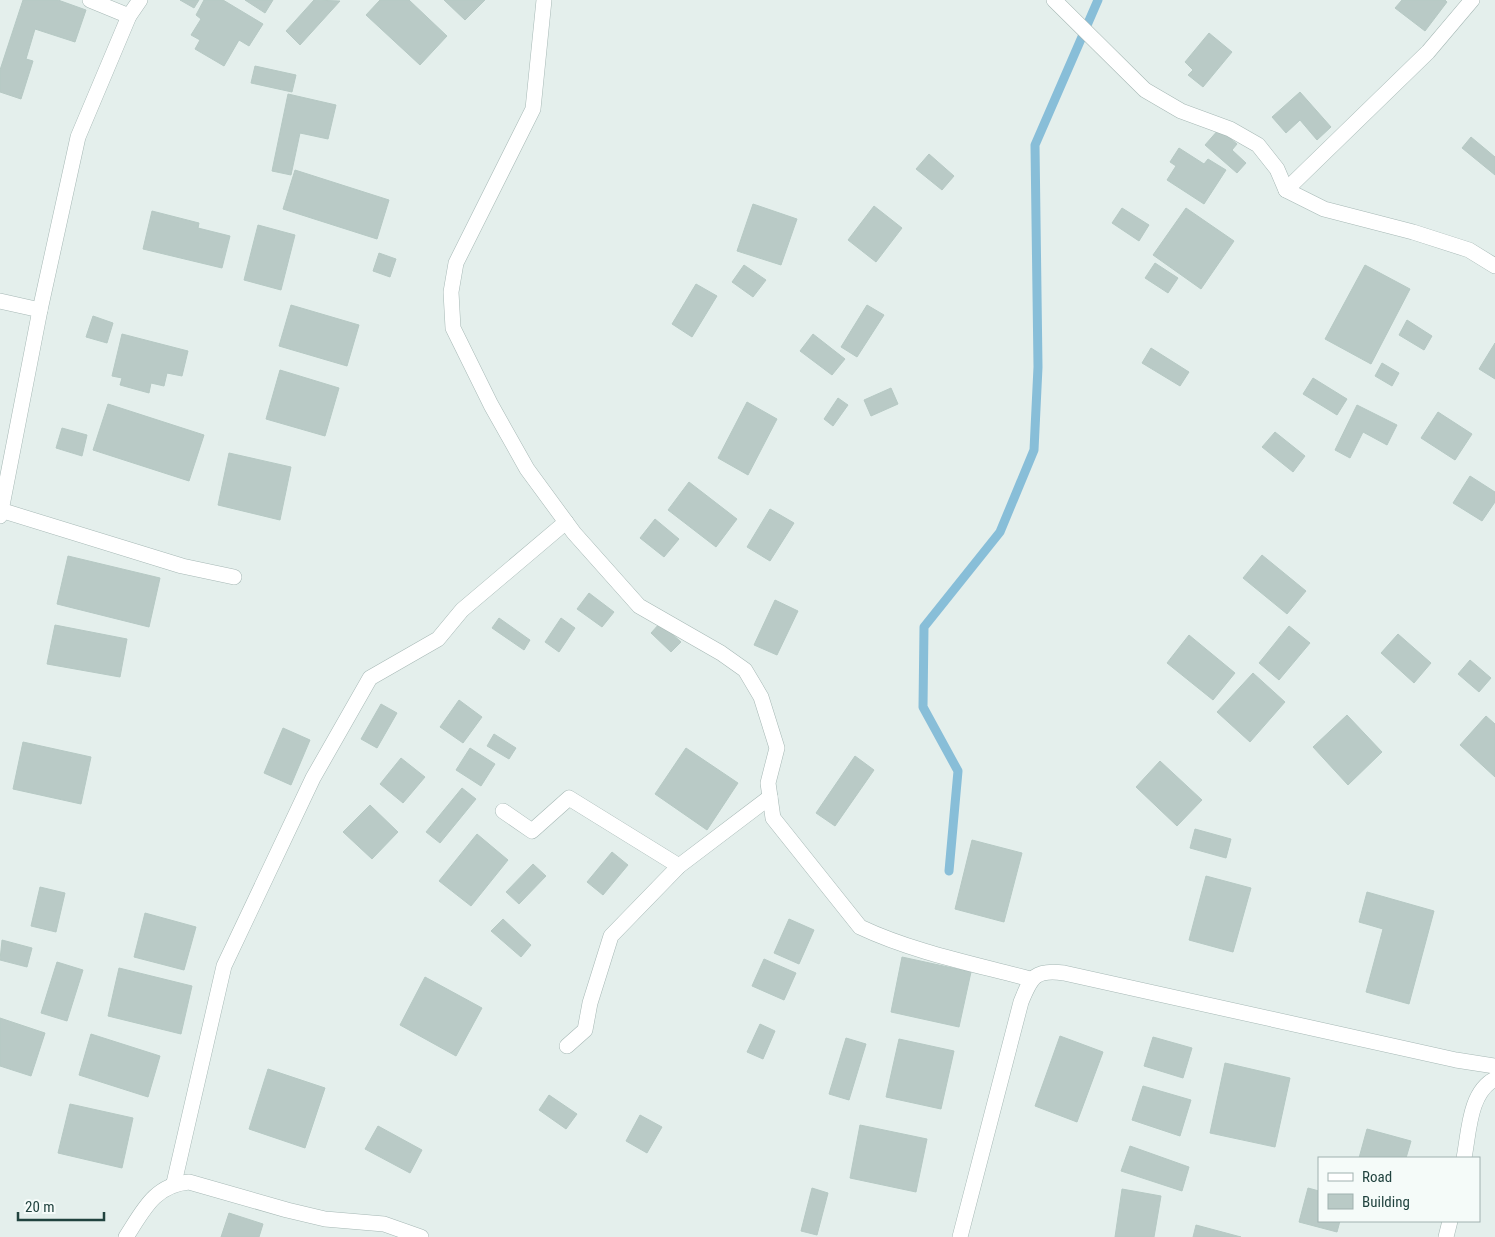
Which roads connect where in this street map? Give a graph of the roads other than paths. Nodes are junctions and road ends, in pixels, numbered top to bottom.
1 (90, 0) edge
2 (140, 0) edge
3 (544, 0) edge
4 (1054, 0) edge
5 (1472, 0) edge
6 (129, 16) junction
7 (1286, 190) junction
8 (1495, 266) edge
9 (0, 301) edge
10 (40, 310) junction
11 (1, 512) edge
12 (566, 522) junction
13 (234, 577) dead end
14 (770, 797) junction
15 (503, 811) dead end
16 (679, 866) junction
17 (1030, 979) junction
18 (566, 1046) dead end
19 (1495, 1066) edge
20 (1495, 1079) edge
21 (1464, 1157) edge
22 (174, 1183) junction
23 (1450, 1222) edge
24 (126, 1237) edge
25 (421, 1237) edge
26 (960, 1237) edge
27 (1446, 1237) edge

1 - 6 street
2 - 6 street
3 - 12 street
4 - 7 street
5 - 7 street
6 - 10 street
7 - 8 street
9 - 10 street
10 - 11 street
11 - 13 street
12 - 14 street
12 - 22 street
14 - 16 street
14 - 17 street
15 - 16 street
16 - 18 street
17 - 19 street
17 - 26 street
20 - 21 street
22 - 24 street
22 - 25 street
23 - 27 street

